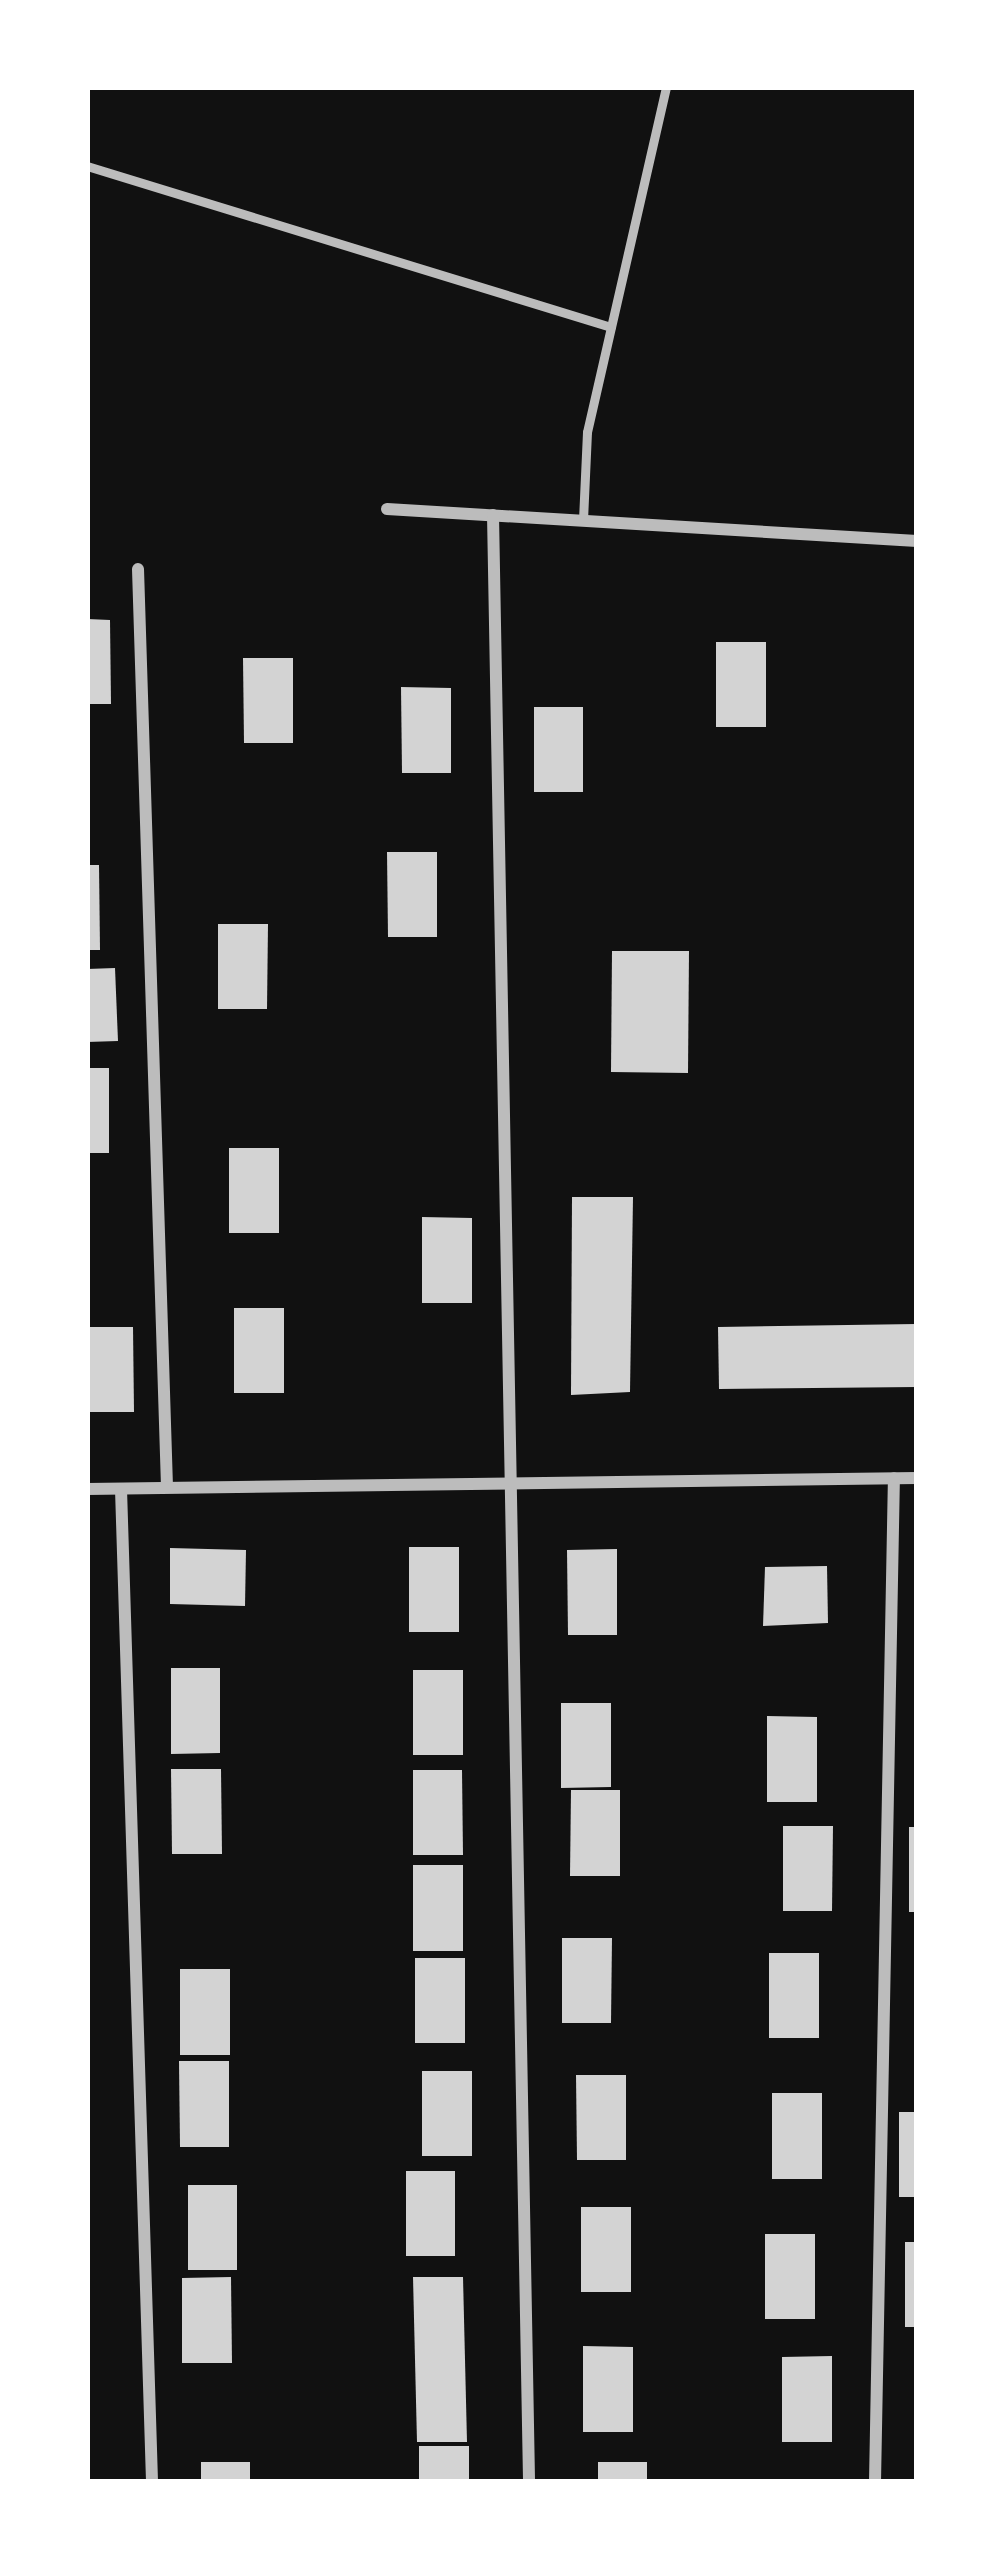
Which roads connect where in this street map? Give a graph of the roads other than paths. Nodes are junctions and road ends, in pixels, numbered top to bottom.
1 (666, 87) edge
2 (87, 166) edge
3 (611, 327) junction
4 (387, 509) dead end
5 (494, 515) junction
6 (583, 520) junction
7 (917, 541) edge
8 (138, 569) dead end
9 (894, 1478) junction
10 (917, 1478) edge
11 (166, 1486) junction
12 (121, 1489) junction
13 (87, 1490) edge
14 (511, 1490) junction
15 (152, 2482) edge
16 (529, 2482) edge
17 (875, 2482) edge

1 - 3 lane
2 - 3 lane
3 - 6 lane
4 - 5 street
5 - 6 street
5 - 14 street
6 - 7 street
8 - 11 street
9 - 10 street
9 - 14 street
9 - 17 street
11 - 12 street
11 - 14 street
12 - 13 street
12 - 15 street
14 - 16 street

